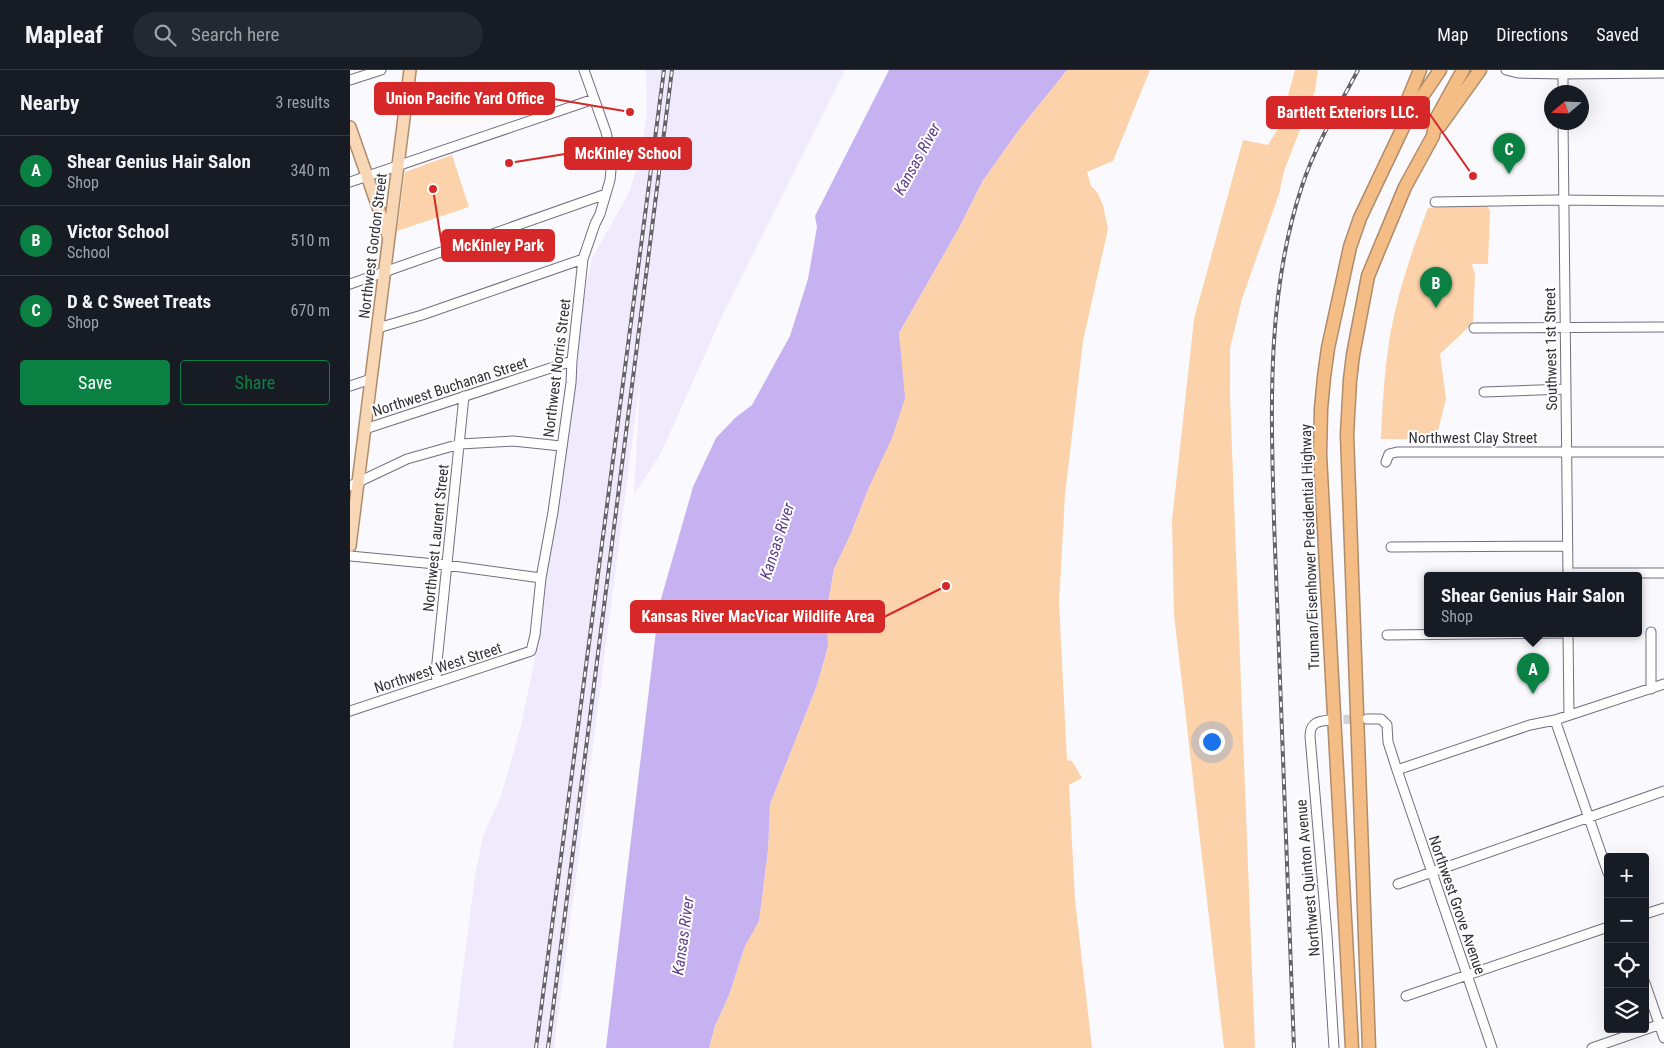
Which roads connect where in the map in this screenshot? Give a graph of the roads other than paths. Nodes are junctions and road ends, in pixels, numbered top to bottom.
1 (381, 70) edge
2 (410, 70) edge
3 (584, 70) edge
4 (1420, 70) edge
5 (1440, 70) edge
6 (1463, 70) edge
7 (1480, 70) edge
8 (1506, 70) edge
9 (1563, 72) edge
10 (1664, 73) edge
11 (350, 80) edge
12 (1563, 85) edge
13 (594, 99) junction
14 (350, 127) edge
15 (1563, 130) edge
16 (1433, 136) junction
17 (398, 166) junction
18 (367, 176) junction
19 (350, 182) edge
20 (1372, 192) junction
21 (606, 194) junction
22 (1563, 200) junction
23 (1664, 200) edge
24 (1435, 202) dead end
25 (389, 238) junction
26 (583, 259) junction
27 (385, 272) junction
28 (350, 284) edge
29 (1664, 327) edge
30 (378, 328) junction
31 (1474, 328) dead end
32 (1564, 328) junction
33 (572, 361) junction
34 (371, 379) junction
35 (350, 386) edge
36 (1565, 389) junction
37 (1484, 392) dead end
38 (464, 396) junction
39 (365, 429) junction
40 (460, 444) junction
41 (561, 446) junction
42 (1566, 452) junction
43 (1664, 452) edge
44 (1386, 462) dead end
45 (354, 485) edge
46 (350, 546) edge
47 (1566, 546) junction
48 (1391, 547) dead end
49 (350, 556) edge
50 (446, 565) junction
51 (1568, 572) edge
52 (1642, 573) edge
53 (1664, 573) edge
54 (541, 578) junction
55 (1651, 632) dead end
56 (1387, 635) dead end
57 (1424, 635) edge
58 (1568, 637) edge
59 (532, 647) joint
60 (437, 682) junction
61 (1664, 684) edge
62 (1651, 689) junction
63 (350, 711) edge
64 (1569, 715) junction
65 (1367, 719) tunnel mouth
66 (1330, 720) tunnel mouth
67 (1555, 720) junction
68 (1397, 770) junction
69 (1664, 791) edge
70 (1589, 818) junction
71 (1604, 862) edge
72 (1432, 872) junction
73 (1398, 884) dead end
74 (1664, 908) edge
75 (1649, 913) edge
76 (1604, 928) edge
77 (1467, 975) junction
78 (1647, 988) edge
79 (1406, 996) dead end
80 (1662, 1024) edge
81 (1664, 1038) edge
82 (1334, 1048) edge
83 (1352, 1048) edge
84 (1369, 1048) edge
85 (1492, 1048) edge
86 (1592, 1048) edge

1 - 11 street
2 - 17 main road, Northwest Gordon Street
3 - 13 street
4 - 20 highway
5 - 20 highway, Truman/Eisenhower Presidential Highway
6 - 16 highway
7 - 16 highway
8 - 9 street
9 - 10 street
9 - 12 street
13 - 17 street
13 - 21 street, Northwest Norris Street
14 - 18 main road
15 - 22 street, Southwest 1st Street
16 - 84 highway
17 - 18 street
17 - 25 main road, Northwest Gordon Street
18 - 19 street
18 - 25 main road
20 - 83 highway, Truman/Eisenhower Presidential Highway
21 - 26 street, Northwest Norris Street
21 - 27 street
22 - 23 street
22 - 24 street
22 - 32 street, Southwest 1st Street
25 - 27 main road, Northwest Gordon Street
26 - 30 street
26 - 33 street, Northwest Norris Street
27 - 28 street
27 - 30 main road, Northwest Gordon Street
29 - 32 street
30 - 34 main road, Northwest Gordon Street
31 - 32 street
32 - 36 street, Southwest 1st Street
33 - 38 street, Northwest Buchanan Street
33 - 41 street, Northwest Norris Street
34 - 35 street
34 - 39 main road, Northwest Gordon Street
36 - 37 street
36 - 42 street, Southwest 1st Street
38 - 39 street, Northwest Buchanan Street
38 - 40 street, Northwest Laurent Street
39 - 45 main road, Northwest Gordon Street
40 - 41 street
40 - 45 street
40 - 50 street, Northwest Laurent Street
41 - 54 street, Northwest Norris Street
42 - 43 street
42 - 44 street, Northwest Clay Street
42 - 47 street, Southwest 1st Street
45 - 46 main road, Northwest Gordon Street
47 - 48 street
47 - 51 street, Southwest 1st Street
49 - 50 street
50 - 54 street
50 - 60 street, Northwest Laurent Street
52 - 53 street
54 - 59 street, Northwest Norris Street
55 - 62 street
56 - 57 street
58 - 64 street
59 - 60 street, Northwest West Street
60 - 63 street, Northwest West Street
61 - 62 street
62 - 64 street
64 - 67 street
65 - 68 street
66 - 82 street, Northwest Quinton Avenue
67 - 68 street
67 - 70 street
68 - 72 street, Northwest Grove Avenue
69 - 70 street
70 - 71 street
70 - 72 street
72 - 73 street
72 - 77 street, Northwest Grove Avenue
74 - 75 street
76 - 77 street
77 - 79 street
77 - 85 street, Northwest Grove Avenue
78 - 80 street
80 - 81 street
80 - 86 street

